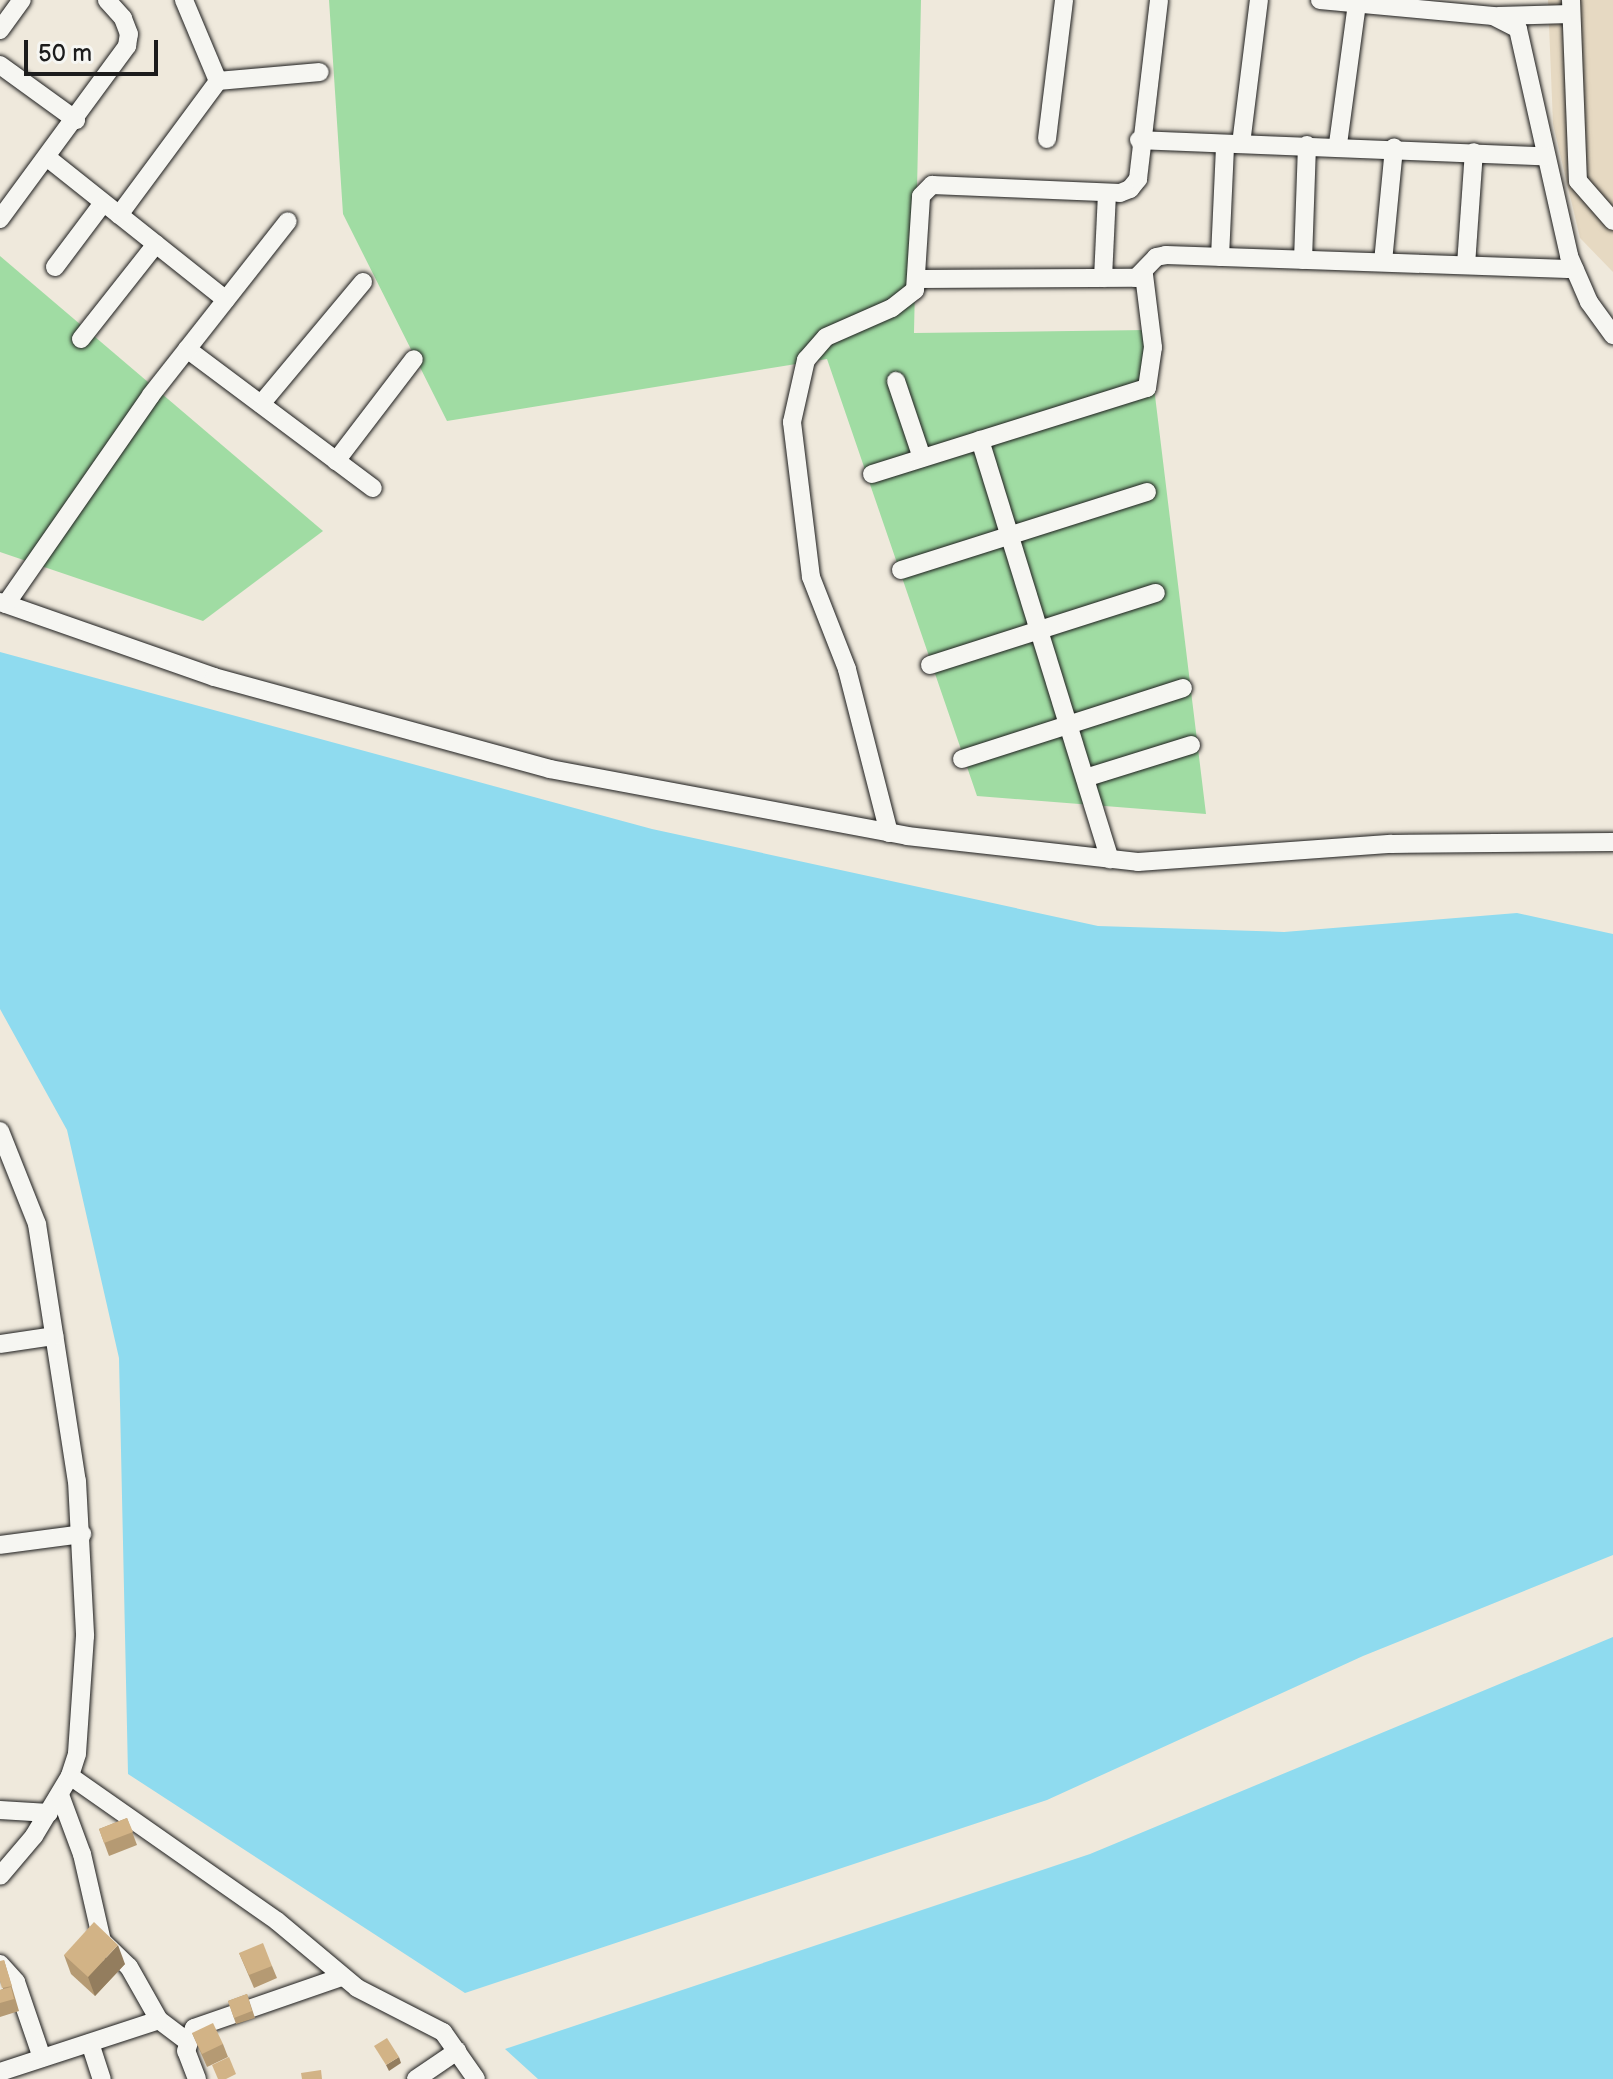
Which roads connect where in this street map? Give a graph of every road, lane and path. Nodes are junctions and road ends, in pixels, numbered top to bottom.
1 (22, 0) edge
2 (107, 0) edge
3 (184, 0) edge
4 (1064, 0) edge
5 (1159, 0) edge
6 (1259, 0) edge
7 (1320, 0) edge
8 (1357, 4) junction
9 (1571, 7) edge
10 (1493, 16) junction
11 (0, 30) edge
12 (0, 65) edge
13 (320, 72) dead end
14 (218, 81) junction
15 (76, 120) junction
16 (1047, 139) dead end
17 (1139, 140) junction
18 (1338, 144) junction
19 (1233, 145) junction
20 (1307, 145) junction
21 (1394, 148) junction
22 (1474, 152) junction
23 (1545, 156) junction
24 (49, 159) junction
25 (1107, 193) junction
26 (103, 203) junction
27 (2, 212) edge
28 (119, 215) junction
29 (288, 221) dead end
30 (1613, 221) edge
31 (156, 244) junction
32 (1220, 257) junction
33 (1303, 260) junction
34 (1383, 262) junction
35 (1466, 265) junction
36 (55, 267) dead end
37 (1575, 269) junction
38 (1144, 275) junction
39 (1103, 278) junction
40 (918, 279) junction
41 (363, 282) dead end
42 (226, 300) junction
43 (1613, 335) edge
44 (81, 339) dead end
45 (187, 349) junction
46 (414, 359) dead end
47 (896, 381) dead end
48 (261, 404) junction
49 (980, 440) junction
50 (922, 458) junction
51 (336, 461) junction
52 (872, 474) dead end
53 (373, 488) dead end
54 (1147, 492) dead end
55 (1010, 536) junction
56 (901, 570) dead end
57 (1156, 593) dead end
58 (3, 603) edge
59 (1039, 630) junction
60 (930, 665) dead end
61 (1183, 688) dead end
62 (1069, 725) junction
63 (1191, 745) dead end
64 (962, 759) dead end
65 (1085, 778) junction
66 (889, 833) junction
67 (1613, 842) edge
68 (1110, 859) junction
69 (0, 1131) edge
70 (21, 1177) junction
71 (0, 1180) edge
72 (54, 1336) junction
73 (0, 1344) edge
74 (82, 1534) junction
75 (0, 1545) edge
76 (70, 1776) junction
77 (60, 1795) junction
78 (0, 1810) edge
79 (49, 1813) junction
80 (0, 1876) edge
81 (0, 1964) edge
82 (341, 1977) junction
83 (159, 2020) junction
84 (186, 2040) junction
85 (90, 2043) junction
86 (457, 2051) junction
87 (35, 2067) edge
88 (0, 2072) edge
89 (102, 2079) edge
90 (197, 2079) edge
91 (416, 2079) edge
92 (476, 2079) edge

1 - 11 street
2 - 15 street
3 - 14 street
4 - 16 street
5 - 17 street
6 - 19 street
7 - 8 street
8 - 10 street
8 - 18 street
9 - 10 street
9 - 30 street
10 - 23 street
12 - 15 street
13 - 14 street
14 - 28 street
15 - 24 street
17 - 19 street
17 - 25 street
18 - 20 street
18 - 21 street
19 - 20 street
19 - 32 street
20 - 33 street
21 - 22 street
21 - 34 street
22 - 23 street
22 - 35 street
23 - 37 street
24 - 26 street
24 - 27 street
25 - 39 street
25 - 40 street
26 - 28 street
26 - 36 street
28 - 31 street
29 - 42 street
31 - 42 street
31 - 44 street
32 - 33 street
32 - 38 street
33 - 34 street
34 - 35 street
35 - 37 street
37 - 43 street
38 - 39 street
38 - 49 street
39 - 40 street
40 - 66 street
41 - 48 street
42 - 45 street
45 - 48 street
45 - 58 street
46 - 51 street
47 - 50 street
48 - 51 street
49 - 50 street
49 - 55 street
50 - 52 street
51 - 53 street
54 - 55 street
55 - 56 street
55 - 59 street
57 - 59 street
58 - 66 street
59 - 60 street
59 - 62 street
61 - 62 street
62 - 64 street
62 - 65 street
63 - 65 street
65 - 68 street
66 - 68 street
67 - 68 street
69 - 70 street
70 - 71 street
70 - 72 street
72 - 73 street
72 - 74 street
74 - 75 street
74 - 76 street
76 - 77 street
76 - 82 street
77 - 79 street
77 - 83 street
78 - 79 street
79 - 80 street
81 - 87 street
82 - 84 street
82 - 86 street
83 - 84 street
83 - 85 street
84 - 90 street
85 - 87 street
85 - 89 street
86 - 91 street
86 - 92 street
87 - 88 street

